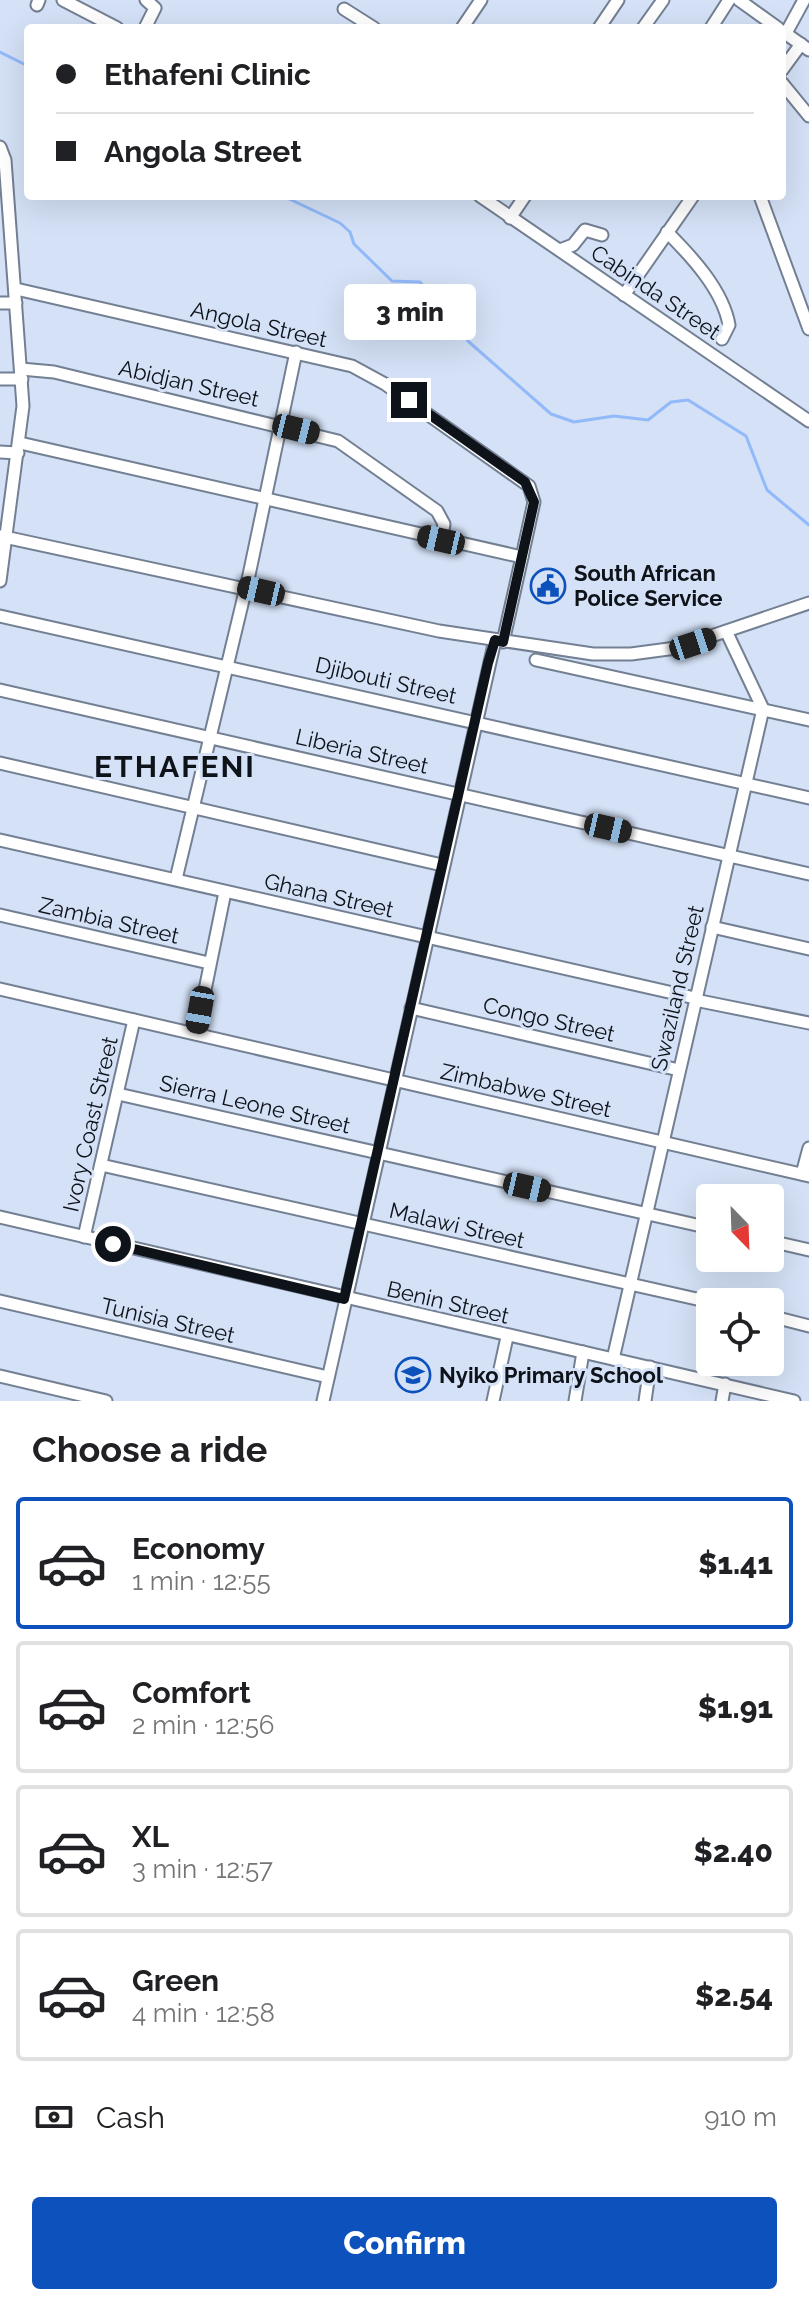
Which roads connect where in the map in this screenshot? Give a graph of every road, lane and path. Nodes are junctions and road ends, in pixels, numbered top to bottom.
1 (63, 0) edge
2 (146, 0) edge
3 (481, 0) edge
4 (618, 0) edge
5 (663, 0) edge
6 (729, 0) edge
7 (739, 0) edge
8 (806, 1) edge
9 (344, 9) dead end
10 (109, 24) edge
11 (147, 24) edge
12 (368, 24) edge
13 (465, 24) edge
14 (602, 24) edge
15 (646, 24) edge
16 (714, 24) edge
17 (772, 24) edge
18 (786, 26) edge
19 (786, 34) edge
20 (805, 47) edge
21 (786, 66) edge
22 (786, 88) edge
23 (809, 116) edge
24 (0, 147) edge
25 (485, 200) edge
26 (522, 200) edge
27 (690, 200) edge
28 (761, 200) edge
29 (510, 218) junction
30 (667, 232) junction
31 (602, 235) dead end
32 (6, 236) edge
33 (560, 250) junction
34 (16, 289) junction
35 (624, 295) junction
36 (0, 303) edge
37 (16, 303) junction
38 (809, 329) edge
39 (722, 339) dead end
40 (296, 352) junction
41 (22, 374) junction
42 (0, 379) edge
43 (809, 421) edge
44 (280, 425) junction
45 (19, 448) junction
46 (0, 452) edge
47 (265, 499) junction
48 (4, 536) edge
49 (441, 540) junction
50 (522, 557) junction
51 (0, 581) edge
52 (246, 588) junction
53 (809, 603) edge
54 (0, 616) edge
55 (727, 633) junction
56 (499, 641) junction
57 (536, 660) dead end
58 (227, 664) junction
59 (0, 690) edge
60 (763, 709) junction
61 (809, 720) edge
62 (475, 721) junction
63 (211, 736) junction
64 (0, 763) edge
65 (745, 785) junction
66 (459, 794) junction
67 (809, 798) edge
68 (193, 808) junction
69 (0, 840) edge
70 (728, 856) junction
71 (442, 865) junction
72 (809, 874) edge
73 (176, 879) junction
74 (225, 892) junction
75 (0, 915) edge
76 (712, 927) junction
77 (426, 937) junction
78 (809, 949) edge
79 (209, 963) junction
80 (0, 989) edge
81 (695, 999) junction
82 (411, 1008) junction
83 (134, 1020) junction
84 (809, 1023) edge
85 (196, 1034) junction
86 (679, 1070) junction
87 (395, 1081) junction
88 (118, 1094) junction
89 (663, 1142) junction
90 (809, 1148) edge
91 (377, 1153) junction
92 (101, 1165) junction
93 (805, 1175) edge
94 (646, 1214) junction
95 (0, 1217) edge
96 (361, 1223) junction
97 (696, 1225) edge
98 (84, 1237) junction
99 (784, 1244) edge
100 (809, 1250) edge
101 (631, 1284) junction
102 (344, 1299) junction
103 (696, 1299) edge
104 (0, 1301) edge
105 (784, 1320) edge
106 (809, 1326) edge
107 (507, 1337) junction
108 (583, 1352) junction
109 (613, 1359) junction
110 (650, 1367) junction
111 (0, 1376) edge
112 (328, 1377) junction
113 (725, 1384) junction
114 (106, 1401) edge
115 (323, 1401) edge
116 (493, 1401) edge
117 (575, 1401) edge
118 (645, 1401) edge
119 (722, 1401) edge
120 (794, 1401) edge

1 - 10 street
2 - 11 street
3 - 13 street
4 - 14 street
5 - 15 street
6 - 16 street
7 - 17 street
8 - 18 street
9 - 12 street
19 - 20 street
20 - 21 street
22 - 23 street
24 - 32 street
25 - 29 street, Cabinda Street
26 - 29 street
27 - 30 street
28 - 38 street
29 - 33 street, Cabinda Street
30 - 35 street
30 - 39 street
31 - 33 street
32 - 34 street
33 - 35 street, Cabinda Street
34 - 37 street
34 - 40 street, Angola Street
35 - 43 street, Cabinda Street
36 - 37 street
37 - 41 street
40 - 44 street
40 - 50 street, Angola Street
41 - 42 street, Abidjan Street
41 - 44 street, Abidjan Street
41 - 45 street
44 - 47 street
44 - 49 street, Abidjan Street
45 - 46 street
45 - 47 street
45 - 48 street
47 - 49 street
47 - 52 street
48 - 51 street
48 - 52 street
49 - 50 street
50 - 56 street, Angola Street
52 - 56 street
52 - 58 street
53 - 55 street
54 - 58 street, Djibouti Street
55 - 56 street
55 - 60 street
56 - 62 street, Angola Street
57 - 60 street
58 - 62 street, Djibouti Street
58 - 63 street
59 - 63 street, Liberia Street
60 - 61 street
60 - 65 street, Swaziland Street
62 - 65 street, Djibouti Street
62 - 66 street, Angola Street
63 - 66 street, Liberia Street
63 - 68 street
64 - 68 street
65 - 67 street, Djibouti Street
65 - 70 street, Swaziland Street
66 - 70 street, Liberia Street
66 - 71 street, Angola Street
68 - 71 street
68 - 73 street
69 - 73 street, Ghana Street
70 - 72 street, Liberia Street
70 - 76 street, Swaziland Street
71 - 77 street, Angola Street
73 - 74 street, Ghana Street
74 - 77 street, Ghana Street
74 - 79 street
75 - 79 street, Zambia Street
76 - 78 street
76 - 81 street, Swaziland Street
77 - 81 street, Ghana Street
77 - 82 street, Angola Street
79 - 85 street
80 - 83 street, Zimbabwe Street
81 - 84 street, Ghana Street
81 - 86 street, Swaziland Street
82 - 86 street, Congo Street
82 - 87 street, Angola Street
83 - 85 street, Zimbabwe Street
83 - 88 street, Ivory Coast Street
85 - 87 street, Zimbabwe Street
86 - 89 street, Swaziland Street
87 - 89 street, Zimbabwe Street
87 - 91 street, Angola Street
88 - 91 street, Sierra Leone Street
88 - 92 street, Ivory Coast Street
89 - 93 street, Zimbabwe Street
89 - 94 street, Swaziland Street
90 - 93 street
91 - 94 street, Sierra Leone Street
91 - 96 street, Angola Street
92 - 96 street, Malawi Street
92 - 98 street, Ivory Coast Street
94 - 97 street, Sierra Leone Street
94 - 101 street, Swaziland Street
95 - 98 street, Benin Street
96 - 101 street, Malawi Street
96 - 102 street, Angola Street
98 - 102 street, Benin Street
99 - 100 street
101 - 103 street, Malawi Street
101 - 109 street, Swaziland Street
102 - 107 street, Benin Street
102 - 112 street, Angola Street
104 - 112 street, Tunisia Street
105 - 106 street
107 - 108 street, Benin Street
107 - 116 street
108 - 109 street, Benin Street
108 - 117 street
109 - 110 street, Benin Street
110 - 113 street, Benin Street
110 - 118 street
111 - 114 street
112 - 115 street, Angola Street
113 - 119 street
113 - 120 street, Benin Street

